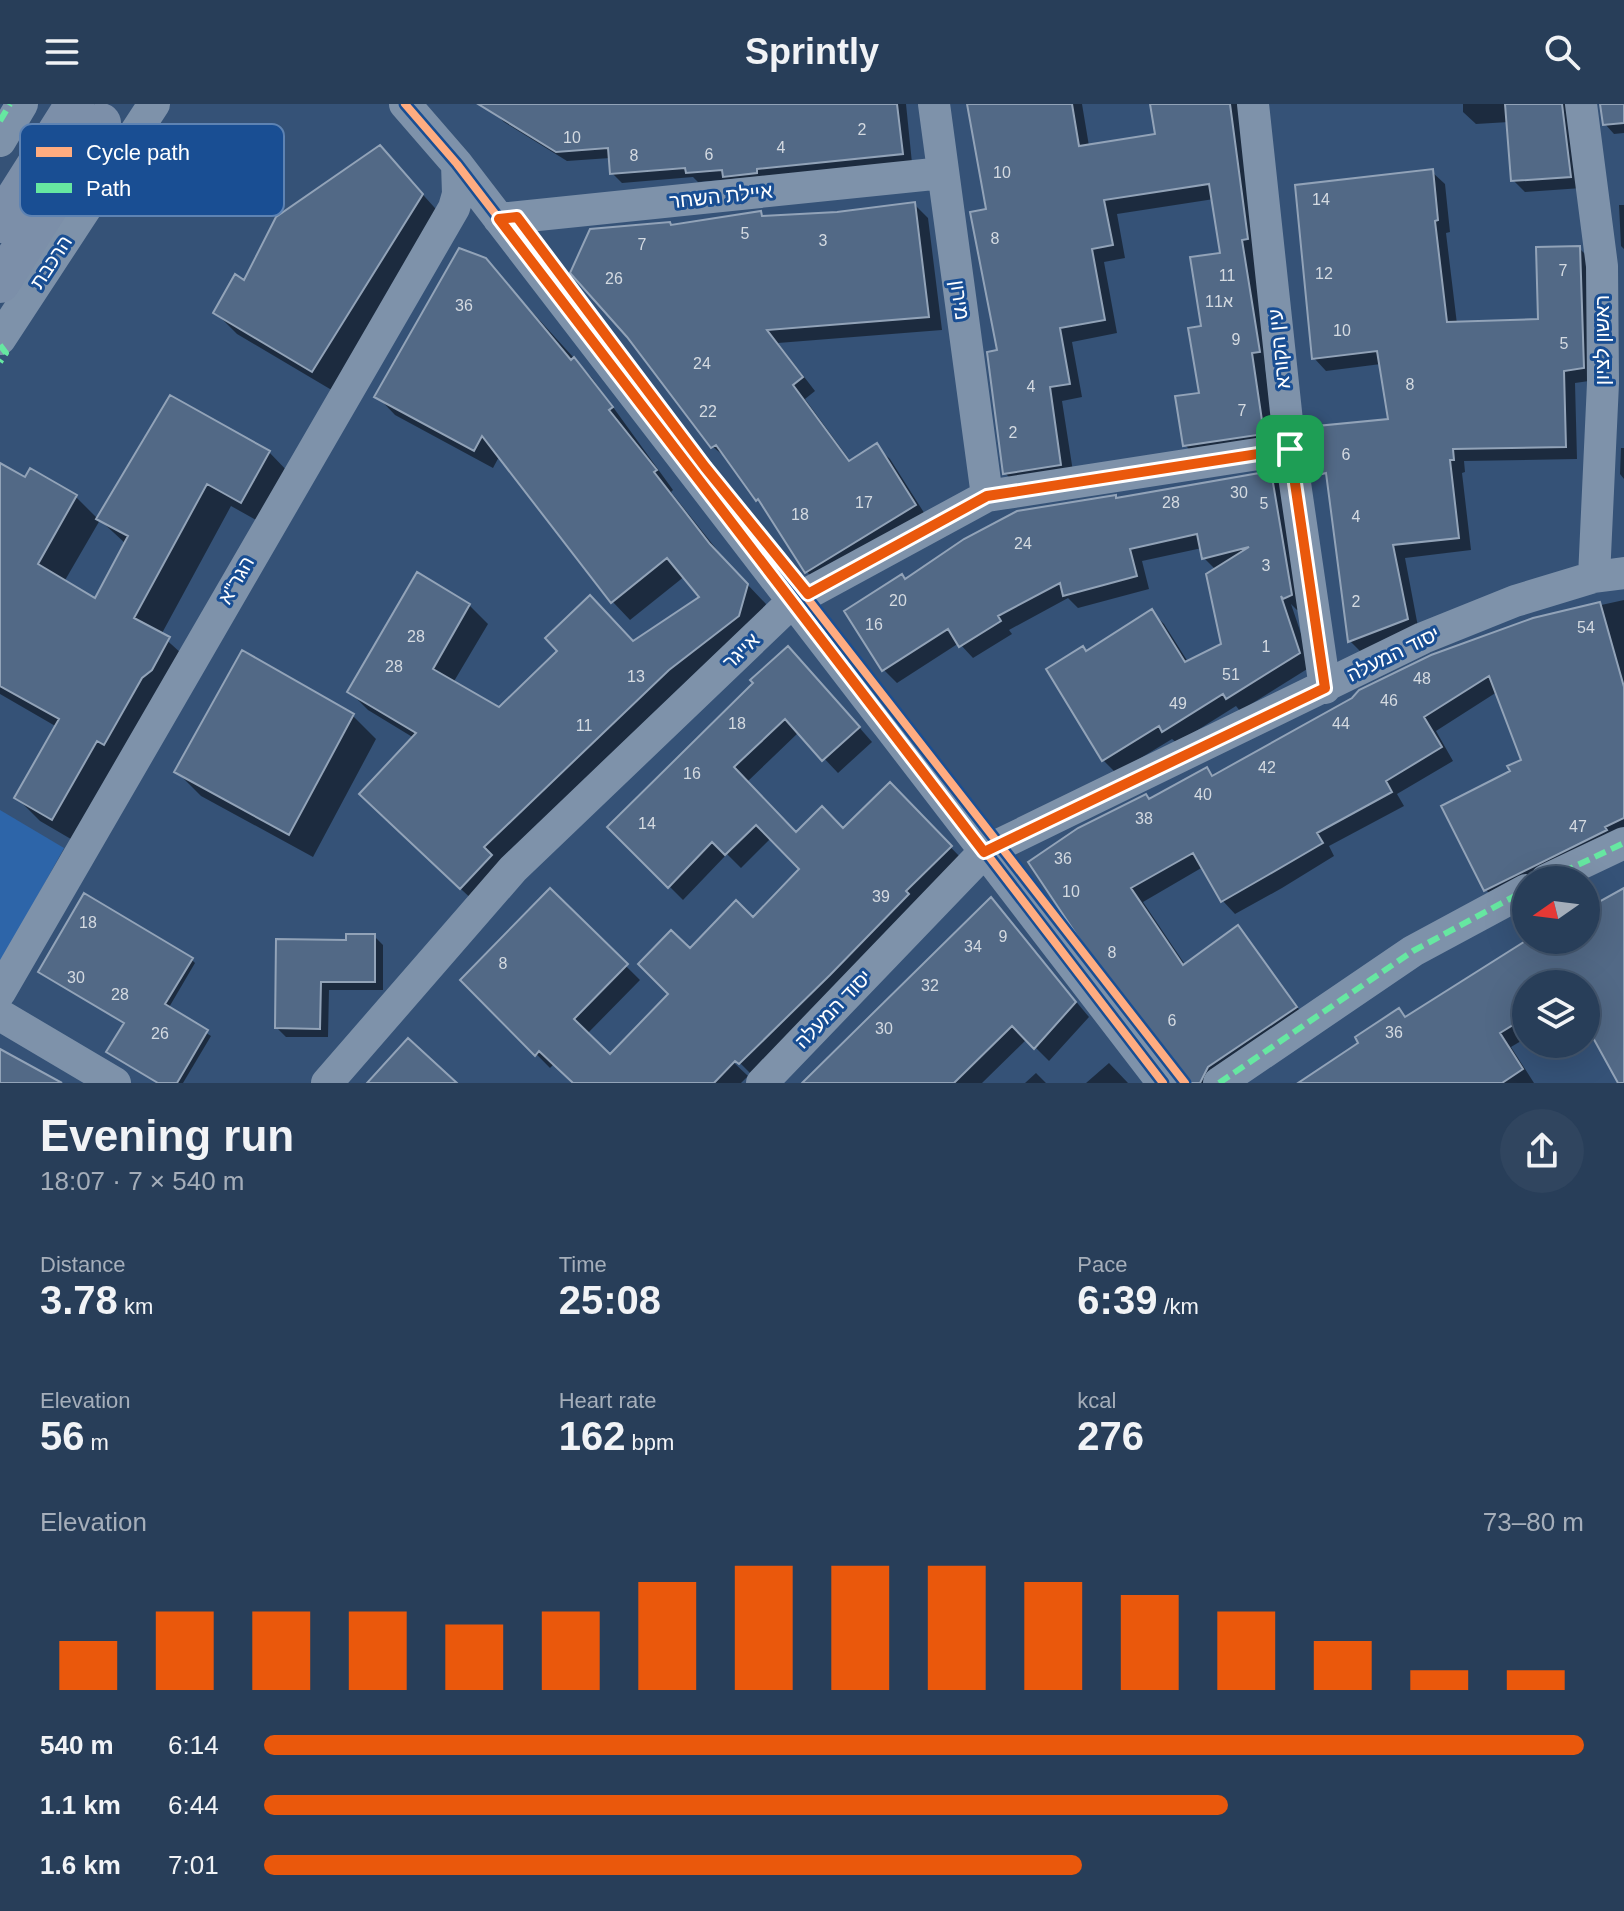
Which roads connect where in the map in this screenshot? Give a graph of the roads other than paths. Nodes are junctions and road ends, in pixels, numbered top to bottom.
1 (22, 104) edge
2 (154, 104) edge
3 (405, 104) edge
4 (934, 104) edge
5 (1253, 104) edge
6 (1581, 104) edge
7 (141, 124) edge
8 (0, 141) edge
9 (457, 164) junction
10 (943, 173) junction
11 (20, 198) edge
12 (34, 216) edge
13 (81, 216) edge
14 (499, 219) junction
15 (0, 223) edge
16 (0, 283) edge
17 (0, 339) edge
18 (1614, 383) edge
19 (1290, 449) junction
20 (987, 496) junction
21 (1609, 575) edge
22 (792, 602) junction
23 (1325, 688) junction
24 (1624, 843) edge
25 (984, 852) junction
26 (1576, 866) edge
27 (1512, 898) edge
28 (0, 992) edge
29 (0, 1015) edge
30 (115, 1083) edge
31 (327, 1083) edge
32 (762, 1083) edge
33 (1163, 1083) edge
34 (1219, 1083) edge

1 - 8 street
2 - 7 street, הרכבת
3 - 9 street
4 - 10 street, מירון
5 - 19 street, עין הקורא
6 - 18 street, ראשון לציון
9 - 14 street
9 - 28 street, הגר"א
10 - 14 street, איילת השחר
10 - 20 street, מירון
11 - 15 main road
12 - 16 main road
13 - 17 street, הרכבת
14 - 22 street
18 - 21 street, ראשון לציון
19 - 20 street, אייגר
19 - 23 street, עין הקורא
20 - 22 street, אייגר
21 - 23 street, יסוד המעלה
22 - 25 street
22 - 31 street, אייגר
23 - 25 street, יסוד המעלה
24 - 26 street
25 - 32 street, יסוד המעלה
25 - 33 street
27 - 34 street
29 - 30 street

